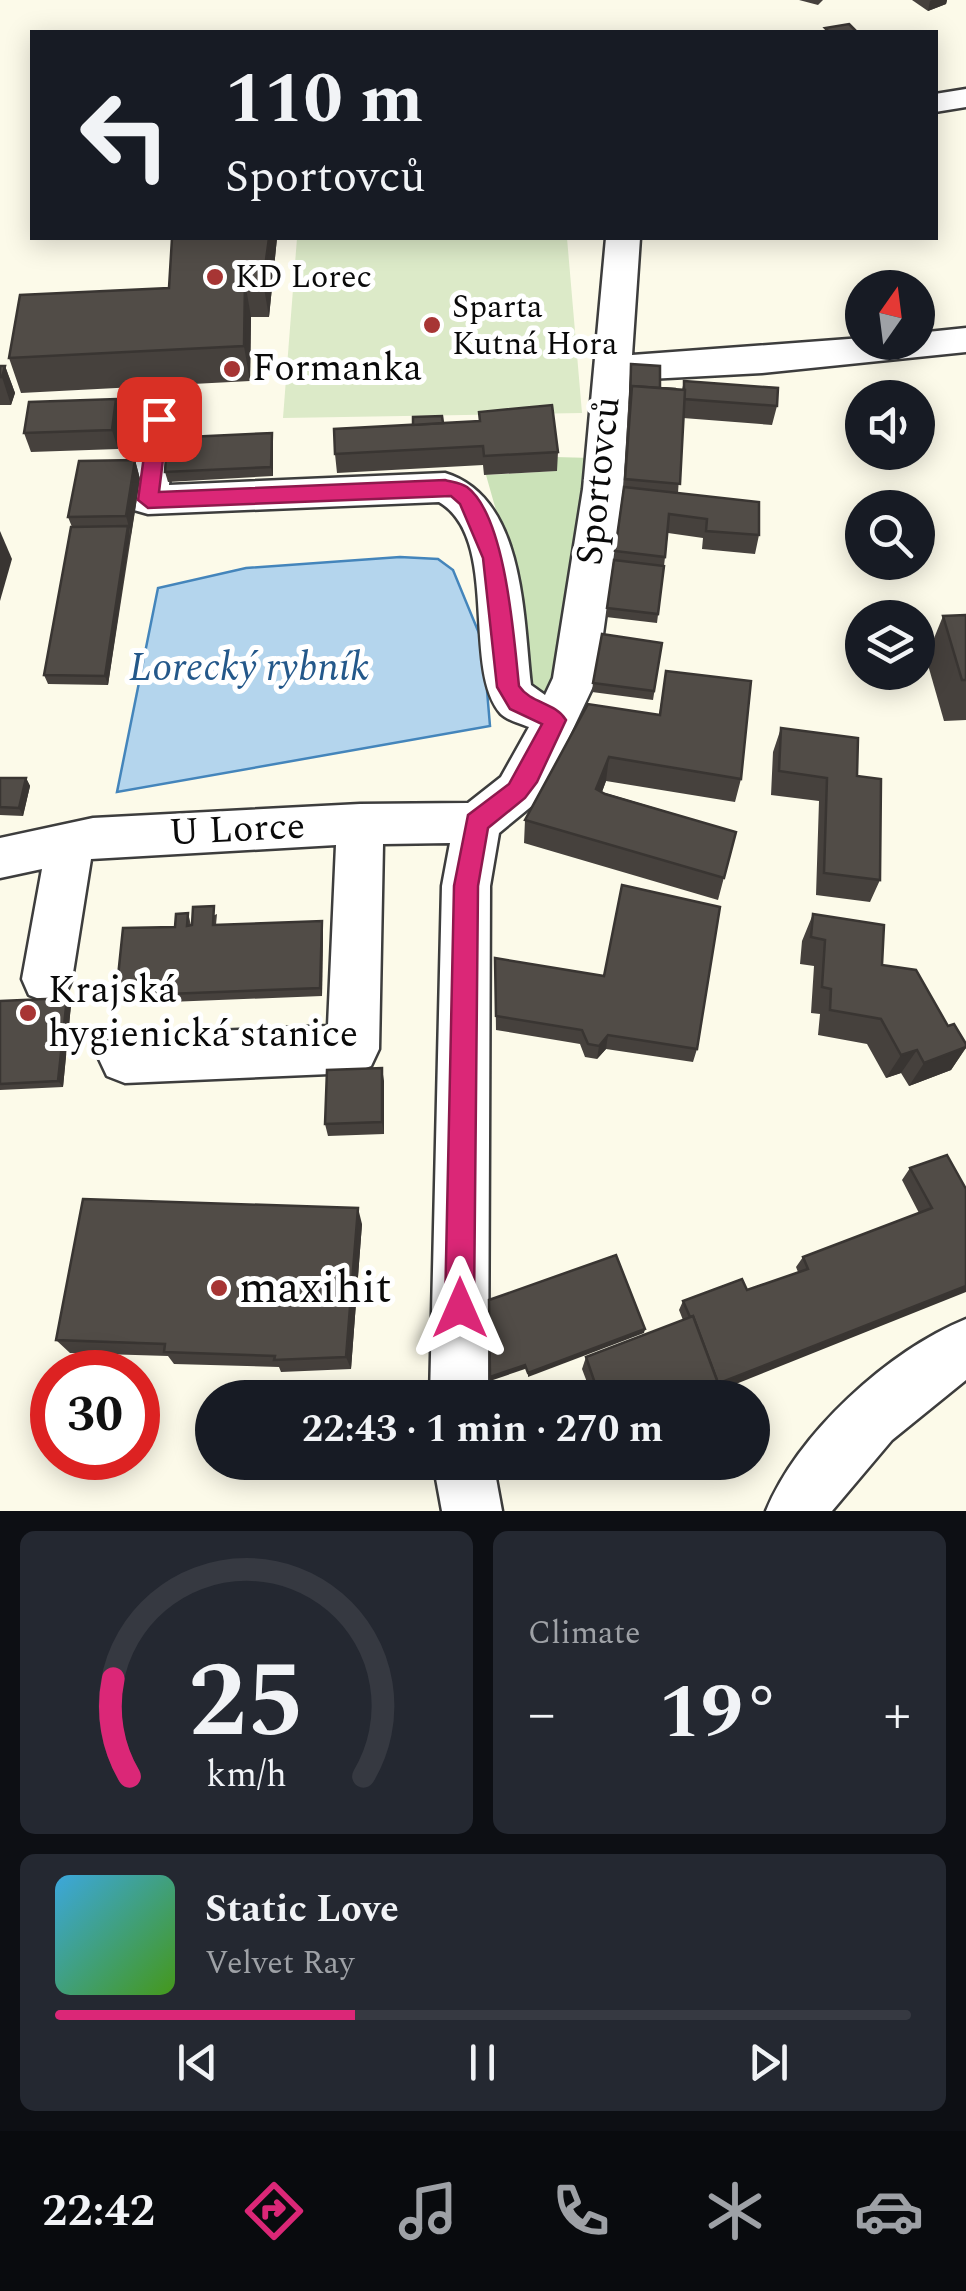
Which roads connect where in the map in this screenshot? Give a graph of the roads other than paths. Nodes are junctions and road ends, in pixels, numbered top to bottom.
1 (966, 98) edge
2 (938, 103) edge
3 (623, 240) edge
4 (966, 340) edge
5 (610, 369) junction
6 (164, 394) dead end
7 (555, 720) junction
8 (477, 822) junction
9 (360, 824) junction
10 (70, 843) junction
11 (0, 858) edge
12 (47, 979) dead end
13 (124, 1059) dead end
14 (966, 1348) edge
15 (458, 1380) edge
16 (466, 1480) edge
17 (472, 1511) edge
18 (796, 1511) edge

1 - 2 street
3 - 5 street, Sportovců
4 - 5 street
5 - 7 street, Sportovců
6 - 7 street
7 - 8 street, Sportovců
8 - 9 street, U Lorce
8 - 15 street
9 - 10 street, U Lorce
9 - 13 street
10 - 11 street, U Lorce
10 - 12 street
14 - 18 street
16 - 17 street

